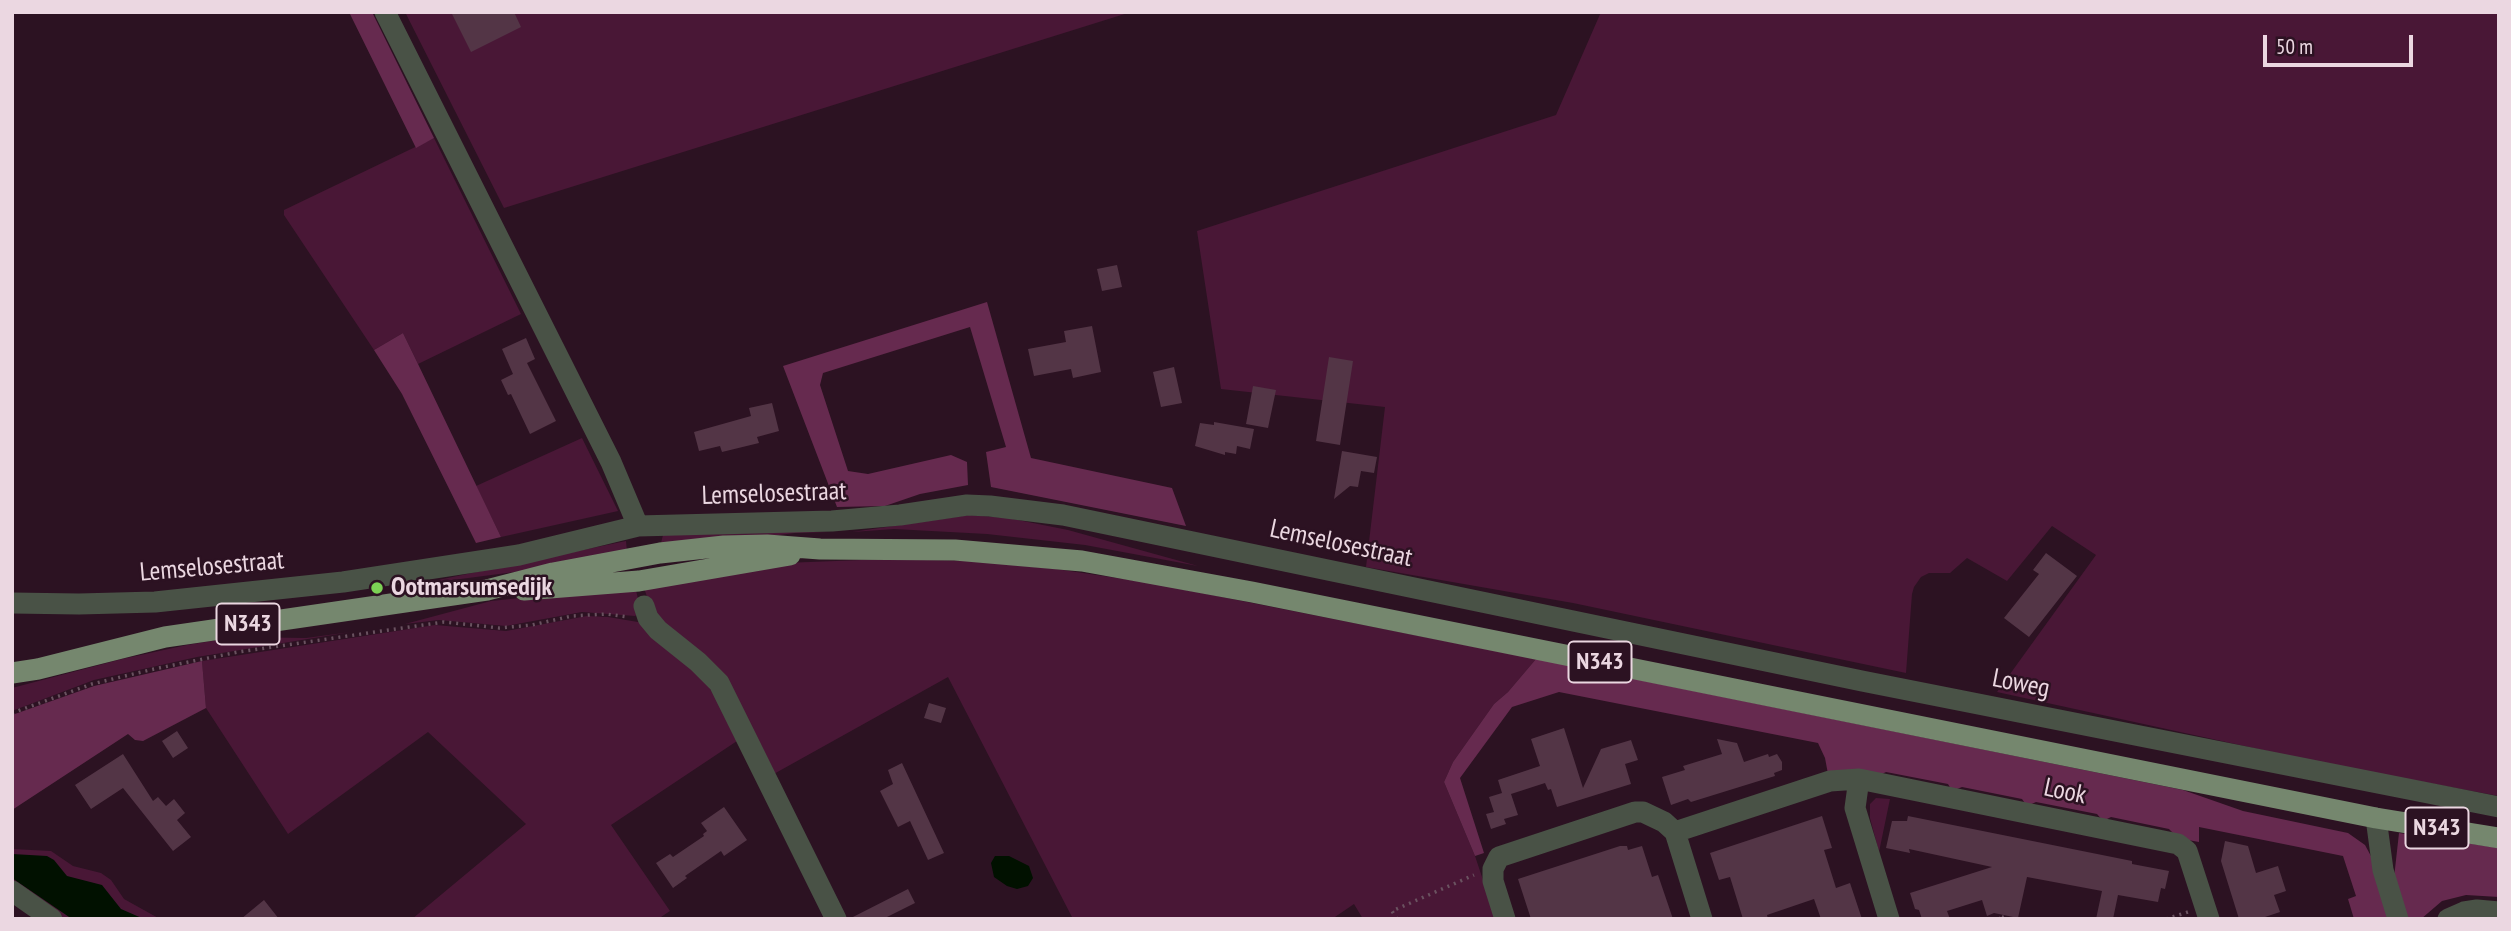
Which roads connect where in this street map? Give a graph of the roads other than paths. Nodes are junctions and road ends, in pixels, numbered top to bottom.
1 (385, 12) edge
2 (638, 526) junction
3 (12, 603) edge
4 (646, 612) road end
5 (1534, 614) joint
6 (12, 673) edge
7 (1859, 779) junction
8 (2499, 807) edge
9 (2376, 818) junction
10 (1675, 832) junction
11 (2499, 838) edge
12 (12, 891) edge
13 (2499, 912) edge
14 (52, 919) edge
15 (836, 919) edge
16 (1505, 919) edge
17 (1703, 919) edge
18 (1889, 919) edge
19 (2209, 919) edge
20 (2398, 919) edge
21 (2448, 919) edge

1 - 2 street
2 - 3 street, Lemselosestraat
2 - 5 street, Lemselosestraat
4 - 15 street
5 - 8 street, Loweg
6 - 9 main road, N343
7 - 10 street, Look
7 - 18 street
7 - 19 street, Look
9 - 11 main road, N343
9 - 20 street
10 - 16 street
10 - 17 street
12 - 14 street
13 - 21 street

